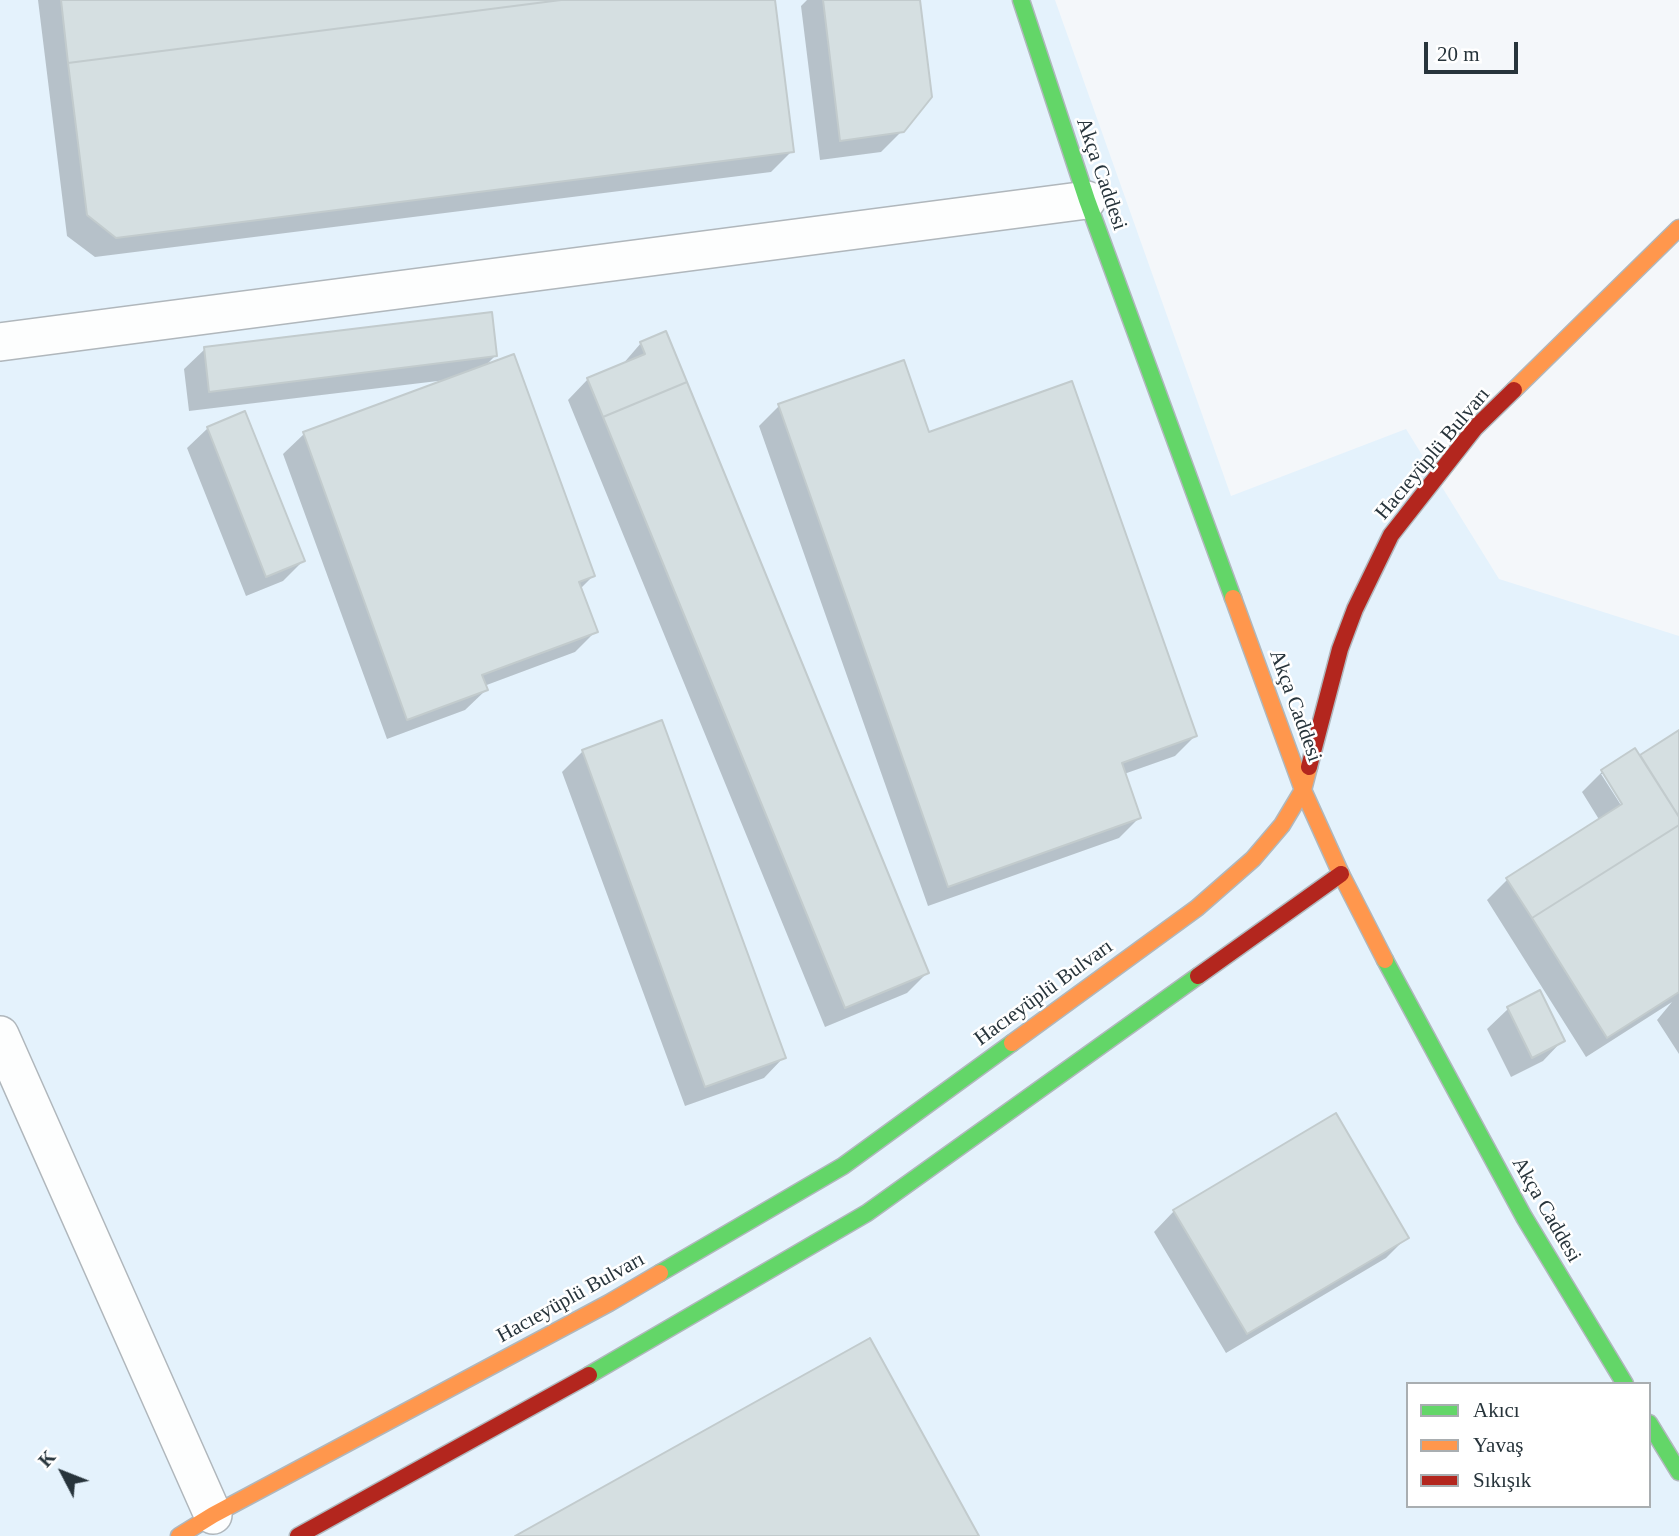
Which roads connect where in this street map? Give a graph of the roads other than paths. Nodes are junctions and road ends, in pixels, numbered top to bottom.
1 (1021, 0) edge
2 (1087, 200) junction
3 (1679, 228) edge
4 (0, 342) edge
5 (1303, 790) junction
6 (1341, 874) junction
7 (0, 1034) edge
8 (1624, 1382) edge
9 (1651, 1426) edge
10 (1679, 1472) edge
11 (213, 1515) junction
12 (179, 1536) edge
13 (299, 1536) edge

1 - 2 street, Akça Caddesi
2 - 4 street
2 - 5 street, Akça Caddesi
3 - 5 street, Hacıeyüplü Bulvarı
5 - 6 street, Akça Caddesi
5 - 11 street, Hacıeyüplü Bulvarı
6 - 8 street, Akça Caddesi
6 - 13 street
7 - 11 street
9 - 10 street
11 - 12 street, Hacıeyüplü Bulvarı

